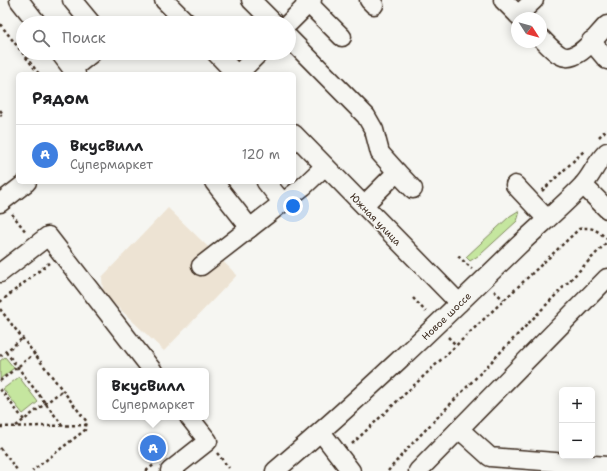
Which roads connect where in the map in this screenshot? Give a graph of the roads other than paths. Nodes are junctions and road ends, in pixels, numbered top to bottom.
1 (19, 0) edge
2 (72, 0) edge
3 (164, 0) edge
4 (251, 0) edge
5 (503, 0) edge
6 (534, 0) edge
7 (309, 1) edge
8 (515, 12) edge
9 (524, 12) edge
10 (32, 16) edge
11 (85, 16) edge
12 (180, 16) edge
13 (267, 16) edge
14 (295, 16) edge
15 (607, 25) edge
16 (342, 37) dead end
17 (591, 41) junction
18 (547, 44) edge
19 (296, 45) edge
20 (65, 60) edge
21 (85, 60) edge
22 (223, 60) edge
23 (252, 60) edge
24 (607, 60) edge
25 (74, 71) edge
26 (235, 72) edge
27 (239, 72) edge
28 (296, 136) edge
29 (602, 146) edge
30 (325, 166) junction
31 (397, 172) junction
32 (24, 184) edge
33 (216, 184) edge
34 (268, 184) edge
35 (516, 184) dead end
36 (583, 185) junction
37 (413, 189) dead end
38 (283, 202) junction
39 (0, 203) edge
40 (364, 205) junction
41 (607, 208) edge
42 (546, 218) junction
43 (250, 228) junction
44 (201, 266) dead end
45 (0, 273) edge
46 (607, 278) edge
47 (459, 303) junction
48 (151, 368) edge
49 (191, 420) edge
50 (459, 429) junction
51 (321, 432) junction
52 (164, 466) edge
53 (607, 466) edge
54 (275, 471) edge
55 (351, 471) edge
56 (418, 471) edge

1 - 10 street
2 - 11 street
3 - 12 street
4 - 13 street
5 - 8 street
6 - 9 street
7 - 14 street
7 - 16 street
15 - 17 street
17 - 18 street
17 - 24 street
19 - 31 street
20 - 25 street
21 - 25 street
22 - 26 street
23 - 27 street
28 - 30 street, Южная улица
29 - 36 street, Новое шоссе
30 - 38 street
30 - 40 street, Южная улица
31 - 37 street
31 - 40 street
32 - 39 street
33 - 43 street
34 - 38 street
35 - 42 street
36 - 41 street
36 - 42 street, Новое шоссе
38 - 43 street
40 - 47 street, Южная улица
42 - 47 street, Новое шоссе
43 - 44 street
45 - 48 street
46 - 50 street
47 - 51 street, Новое шоссе
49 - 52 street
50 - 53 street
50 - 56 street
51 - 54 street, Новое шоссе
51 - 55 street

